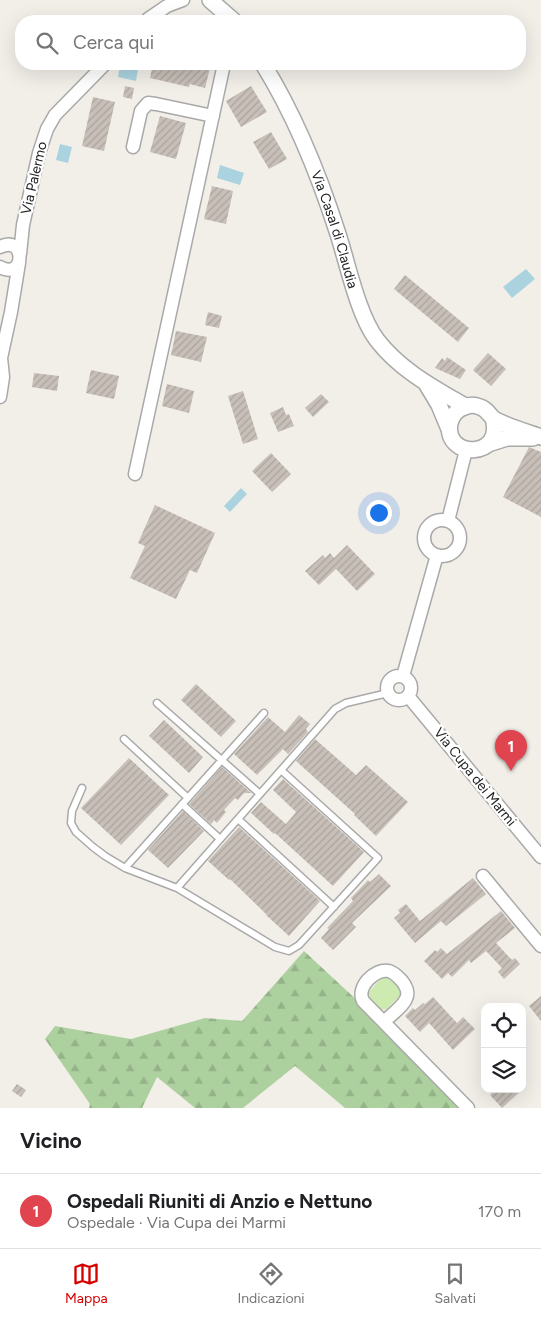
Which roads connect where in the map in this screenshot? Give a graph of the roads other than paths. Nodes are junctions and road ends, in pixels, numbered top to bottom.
1 (163, 0) edge
2 (183, 0) edge
3 (210, 0) edge
4 (225, 0) edge
5 (151, 15) edge
6 (154, 15) edge
7 (229, 15) edge
8 (233, 15) edge
9 (99, 70) edge
10 (223, 70) edge
11 (266, 70) edge
12 (213, 116) junction
13 (133, 147) dead end
14 (23, 225) junction
15 (2, 246) edge
16 (19, 258) junction
17 (0, 268) edge
18 (13, 298) junction
19 (12, 312) junction
20 (0, 330) edge
21 (1, 358) edge
22 (424, 382) junction
23 (0, 397) edge
24 (465, 406) junction
25 (493, 418) junction
26 (449, 429) junction
27 (541, 438) edge
28 (488, 444) junction
29 (466, 450) junction
30 (134, 474) dead end
31 (448, 521) junction
32 (437, 555) junction
33 (403, 676) junction
34 (388, 693) junction
35 (408, 696) junction
36 (157, 702) dead end
37 (264, 713) dead end
38 (124, 739) dead end
39 (222, 760) junction
40 (281, 770) junction
41 (82, 788) dead end
42 (260, 794) junction
43 (188, 798) junction
44 (182, 804) junction
45 (238, 819) junction
46 (220, 839) junction
47 (541, 857) edge
48 (125, 868) junction
49 (483, 876) dead end
50 (177, 888) junction
51 (334, 907) junction
52 (541, 946) edge
53 (384, 1022) dead end
54 (468, 1108) edge

1 - 5 street
2 - 6 street
3 - 7 street
4 - 8 street
9 - 14 street, Via Palermo
10 - 12 street
11 - 22 street, Via Casal di Claudia
12 - 13 street
12 - 30 street
14 - 15 street, Via Palermo
14 - 16 street, Via Palermo
15 - 16 street
16 - 17 street
16 - 18 street, Via Palermo
17 - 18 street
18 - 19 street, Via Palermo
19 - 20 lane
19 - 21 street, Via Palermo
21 - 23 street, Via Palermo
22 - 24 street, Via Casal di Claudia
22 - 26 street, Via Casal di Claudia
24 - 25 street, Via Casal di Claudia
24 - 26 street
25 - 27 street, Via Casal di Claudia
25 - 28 street
26 - 29 street, Via Casal di Claudia
27 - 28 street, Via Casal di Claudia
28 - 29 street, Via Casal di Claudia
29 - 31 street
31 - 32 street
31 - 32 street
32 - 33 street
33 - 34 street
33 - 35 street
34 - 35 street
34 - 40 lane
35 - 47 street, Via Cupa dei Marmi
36 - 39 lane
37 - 39 lane
38 - 43 lane
39 - 42 lane
39 - 43 lane
40 - 42 lane
40 - 51 lane
41 - 48 lane
42 - 45 lane
43 - 44 lane
44 - 46 lane
44 - 48 lane
45 - 46 lane
45 - 51 lane
46 - 50 lane
48 - 50 lane
49 - 52 street
50 - 51 lane
53 - 54 street

